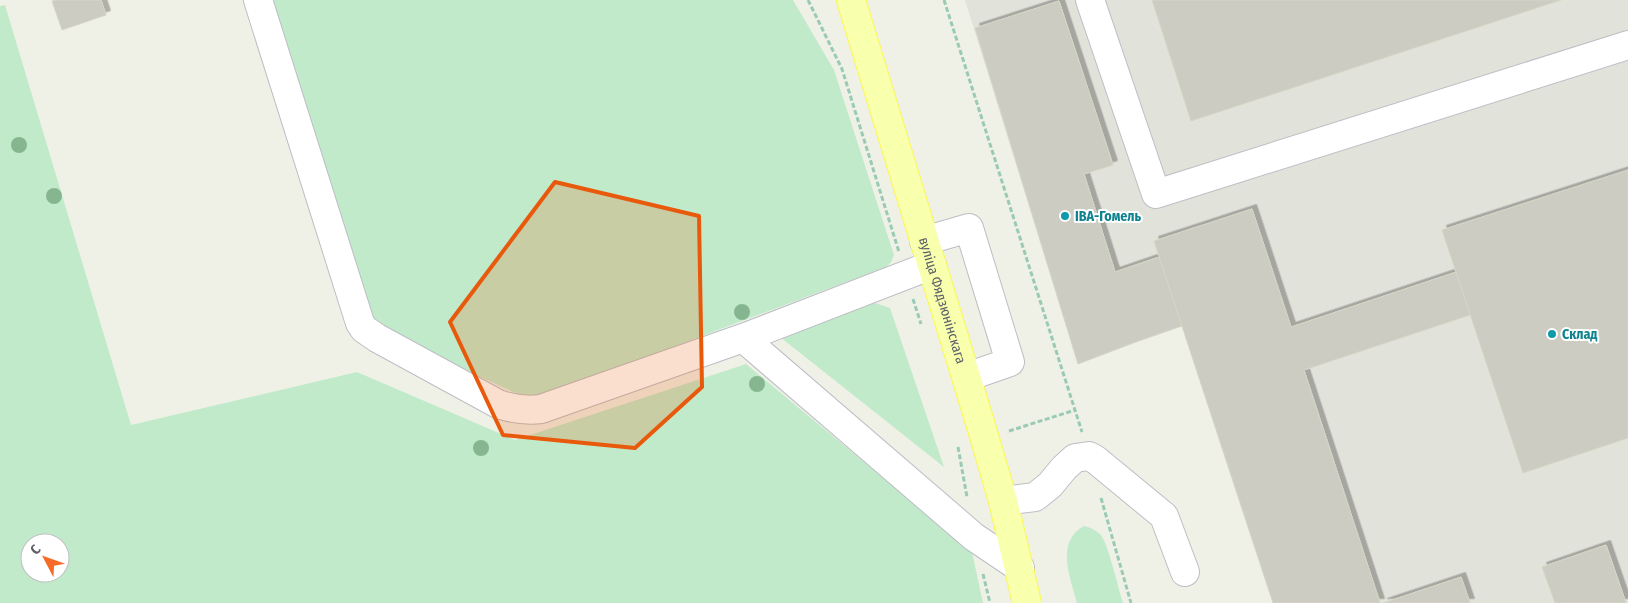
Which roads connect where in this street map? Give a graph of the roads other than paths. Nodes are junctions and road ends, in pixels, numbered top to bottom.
1 (258, 0) edge
2 (851, 0) edge
3 (1090, 0) edge
4 (1628, 45) edge
5 (928, 253) junction
6 (743, 338) junction
7 (967, 377) junction
8 (1003, 500) junction
9 (1020, 568) junction
10 (1186, 572) dead end
11 (1027, 603) edge

1 - 6 lane
2 - 5 main road, вуліца Фядзюнінскага
3 - 4 lane
5 - 6 lane
5 - 7 main road, вуліца Фядзюнінскага
5 - 7 lane
6 - 9 lane
7 - 8 main road, вуліца Фядзюнінскага
8 - 9 main road, вуліца Фядзюнінскага
8 - 10 lane
9 - 11 main road, вуліца Фядзюнінскага

